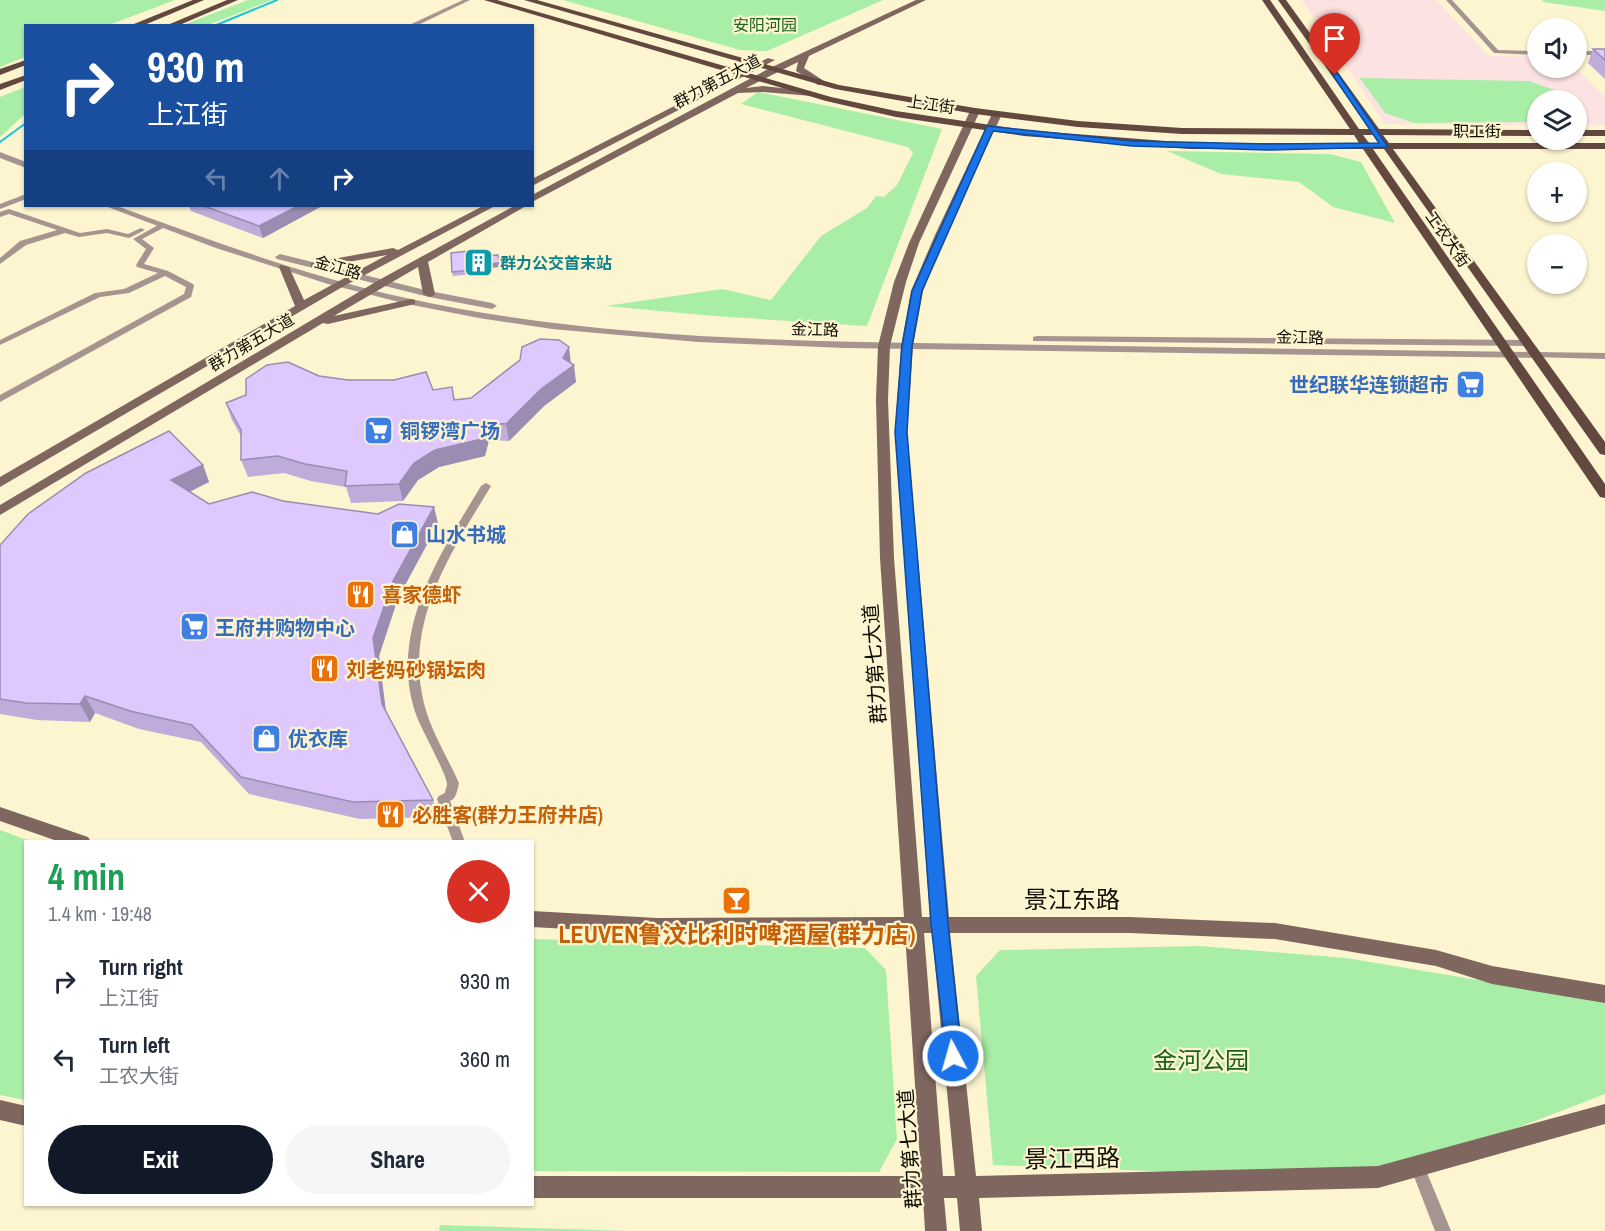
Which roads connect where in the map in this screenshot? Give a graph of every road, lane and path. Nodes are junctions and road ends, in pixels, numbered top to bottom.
1 (184, 0) edge
2 (200, 0) edge
3 (218, 0) edge
4 (234, 0) edge
5 (467, 0) edge
6 (488, 0) edge
7 (528, 0) edge
8 (901, 0) edge
9 (911, 0) edge
10 (922, 0) edge
11 (1266, 0) edge
12 (1282, 0) edge
13 (1449, 0) edge
14 (130, 24) edge
15 (158, 24) edge
16 (174, 24) edge
17 (414, 24) edge
18 (804, 50) junction
19 (1527, 52) edge
20 (1587, 53) edge
21 (1605, 53) edge
22 (786, 54) junction
23 (722, 56) junction
24 (706, 63) junction
25 (24, 65) edge
26 (758, 66) junction
27 (773, 70) junction
28 (0, 73) edge
29 (742, 74) junction
30 (757, 78) junction
31 (24, 79) edge
32 (821, 83) junction
33 (0, 88) edge
34 (708, 91) junction
35 (809, 94) junction
36 (721, 98) junction
37 (972, 118) junction
38 (994, 121) junction
39 (1354, 132) junction
40 (1375, 132) junction
41 (1527, 133) edge
42 (1587, 133) edge
43 (1605, 133) edge
44 (1385, 145) junction
45 (1363, 146) junction
46 (1605, 146) edge
47 (0, 155) edge
48 (0, 162) edge
49 (24, 164) edge
50 (24, 171) edge
51 (534, 182) edge
52 (24, 197) edge
53 (534, 198) edge
54 (0, 207) edge
55 (113, 207) edge
56 (132, 207) edge
57 (488, 207) edge
58 (519, 207) edge
59 (0, 215) edge
60 (159, 224) junction
61 (62, 231) junction
62 (408, 249) junction
63 (422, 260) junction
64 (0, 262) edge
65 (315, 265) junction
66 (284, 267) junction
67 (165, 273) junction
68 (357, 276) junction
69 (383, 282) junction
70 (340, 284) junction
71 (368, 292) junction
72 (429, 294) junction
73 (411, 302) junction
74 (301, 307) junction
75 (314, 324) junction
76 (885, 342) junction
77 (908, 342) junction
78 (1500, 342) junction
79 (0, 343) edge
80 (1527, 343) junction
81 (1509, 355) junction
82 (1536, 355) junction
83 (1605, 356) edge
84 (0, 399) edge
85 (1605, 451) edge
86 (0, 483) edge
87 (486, 486) dead end
88 (1605, 494) edge
89 (0, 511) edge
90 (0, 814) edge
91 (76, 840) edge
92 (458, 840) edge
93 (534, 919) edge
94 (913, 924) junction
95 (940, 924) junction
96 (1605, 994) edge
97 (1605, 1114) edge
98 (1417, 1166) junction
99 (534, 1187) edge
100 (933, 1187) junction
101 (967, 1187) junction
102 (936, 1231) edge
103 (971, 1231) edge
104 (1443, 1231) edge

1 - 14 main road
2 - 14 main road
3 - 15 main road
4 - 16 main road
5 - 17 street
6 - 24 main road, 上江街
7 - 23 main road, 上江街
8 - 18 main road, 群力第五大道
9 - 18 main road
10 - 18 main road, 群力第五大道
11 - 39 main road, 工农大街
12 - 40 main road, 工农大街
13 - 19 street
18 - 22 main road, 群力第五大道
18 - 27 main road, 群力第五大道
18 - 32 main road
20 - 21 street
22 - 23 main road
22 - 26 main road, 群力第五大道
23 - 26 main road, 上江街
24 - 29 main road, 上江街
24 - 34 main road
25 - 28 main road
26 - 27 main road, 上江街
26 - 29 main road, 群力第五大道
27 - 30 main road, 群力第五大道
27 - 32 main road, 上江街
29 - 30 main road, 上江街
29 - 34 main road, 群力第五大道
30 - 35 main road, 上江街
30 - 36 main road, 群力第五大道
31 - 33 main road
32 - 37 main road, 上江街
34 - 51 main road, 群力第五大道
35 - 36 main road
35 - 37 main road, 上江街
36 - 53 main road, 群力第五大道
37 - 38 main road, 上江街
37 - 38 main road, 上江街
37 - 76 main road, 群力第七大道
38 - 39 main road, 上江街
38 - 45 main road, 上江街
38 - 77 main road
39 - 40 main road, 上江街
39 - 45 main road, 工农大街
40 - 41 main road, 职工街
40 - 44 main road, 工农大街
42 - 43 main road
44 - 45 main road, 上江街
44 - 46 main road, 职工街
44 - 80 main road, 工农大街
45 - 78 main road, 工农大街
47 - 49 street
48 - 50 street
52 - 54 street
55 - 60 street, 金江路
56 - 65 street, 金江路
57 - 62 main road, 群力第五大道
58 - 63 main road, 群力第五大道
59 - 61 street
60 - 61 street
60 - 66 street, 金江路
60 - 67 street
61 - 64 street
62 - 65 main road
62 - 68 main road, 群力第五大道
63 - 69 main road, 群力第五大道
63 - 72 main road
65 - 68 street, 金江路
66 - 70 street, 金江路
66 - 74 main road
67 - 79 street
67 - 84 street
68 - 69 street, 金江路
68 - 70 main road, 群力第五大道
69 - 71 main road, 群力第五大道
69 - 72 street, 金江路
70 - 71 street, 金江路
70 - 74 main road, 群力第五大道
71 - 73 street, 金江路
71 - 75 main road, 群力第五大道
72 - 76 street, 金江路
73 - 75 main road
73 - 76 street, 金江路
74 - 86 main road, 群力第五大道
75 - 89 main road, 群力第五大道
76 - 77 street, 金江路
76 - 94 main road, 群力第七大道
77 - 78 street, 金江路
77 - 81 street, 金江路
77 - 95 main road
78 - 80 street, 金江路
78 - 81 main road, 工农大街
80 - 82 main road, 工农大街
81 - 82 street, 金江路
81 - 88 main road, 工农大街
82 - 83 street
82 - 85 main road, 工农大街
87 - 92 street
90 - 91 main road
93 - 94 main road, 景江东路
94 - 95 main road, 景江东路
94 - 100 main road, 群力第七大道
95 - 96 main road, 景江东路
95 - 101 main road
97 - 98 main road, 景江西路
98 - 101 main road, 景江西路
98 - 104 street
99 - 100 main road, 景江西路
100 - 101 main road, 景江西路
100 - 102 main road, 群力第七大道
101 - 103 main road

